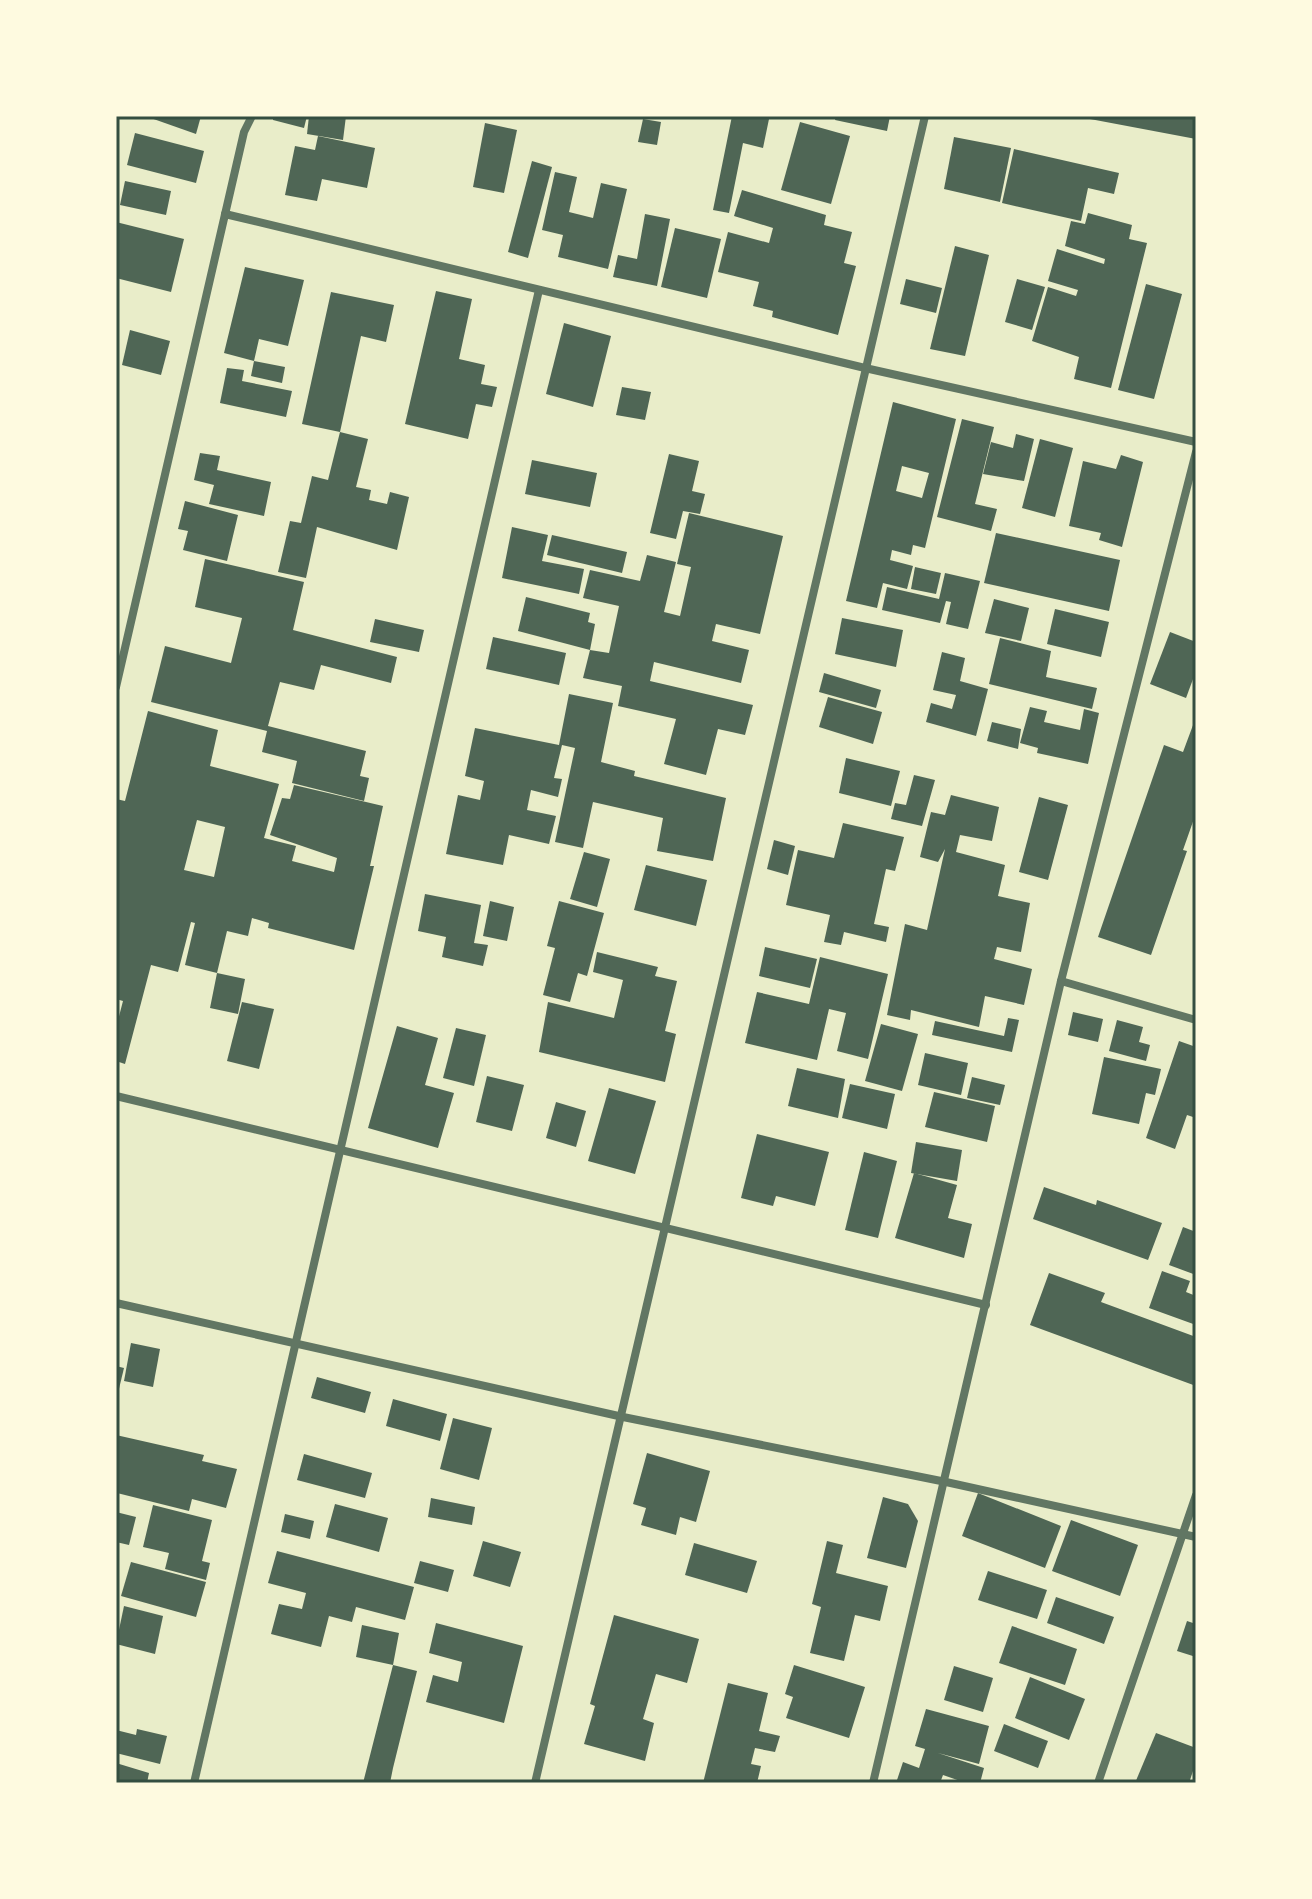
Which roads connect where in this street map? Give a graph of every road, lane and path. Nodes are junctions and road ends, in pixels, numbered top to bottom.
1 (252, 116) edge
2 (925, 116) edge
3 (225, 214) junction
4 (539, 290) junction
5 (865, 368) junction
6 (1196, 442) edge
7 (1196, 452) edge
8 (1193, 473) edge
9 (116, 687) edge
10 (1061, 981) junction
11 (1196, 1020) edge
12 (116, 1096) edge
13 (342, 1149) junction
14 (664, 1226) junction
15 (116, 1303) edge
16 (986, 1305) junction
17 (298, 1345) junction
18 (623, 1417) junction
19 (946, 1482) junction
20 (1196, 1495) edge
21 (1184, 1532) junction
22 (1196, 1537) edge
23 (194, 1783) edge
24 (535, 1783) edge
25 (873, 1783) edge
26 (1098, 1783) edge

1 - 3 street
2 - 5 street
3 - 4 street
3 - 9 street
4 - 5 street
4 - 13 street
5 - 6 street
5 - 14 street
7 - 8 street
8 - 10 street
10 - 11 street
10 - 16 street
12 - 13 street
13 - 14 street
13 - 17 street
14 - 16 street
14 - 18 street
15 - 17 street
16 - 19 street
17 - 18 street
17 - 23 street
18 - 19 street
18 - 24 street
19 - 21 street
19 - 25 street
20 - 21 street
21 - 22 street
21 - 26 street

